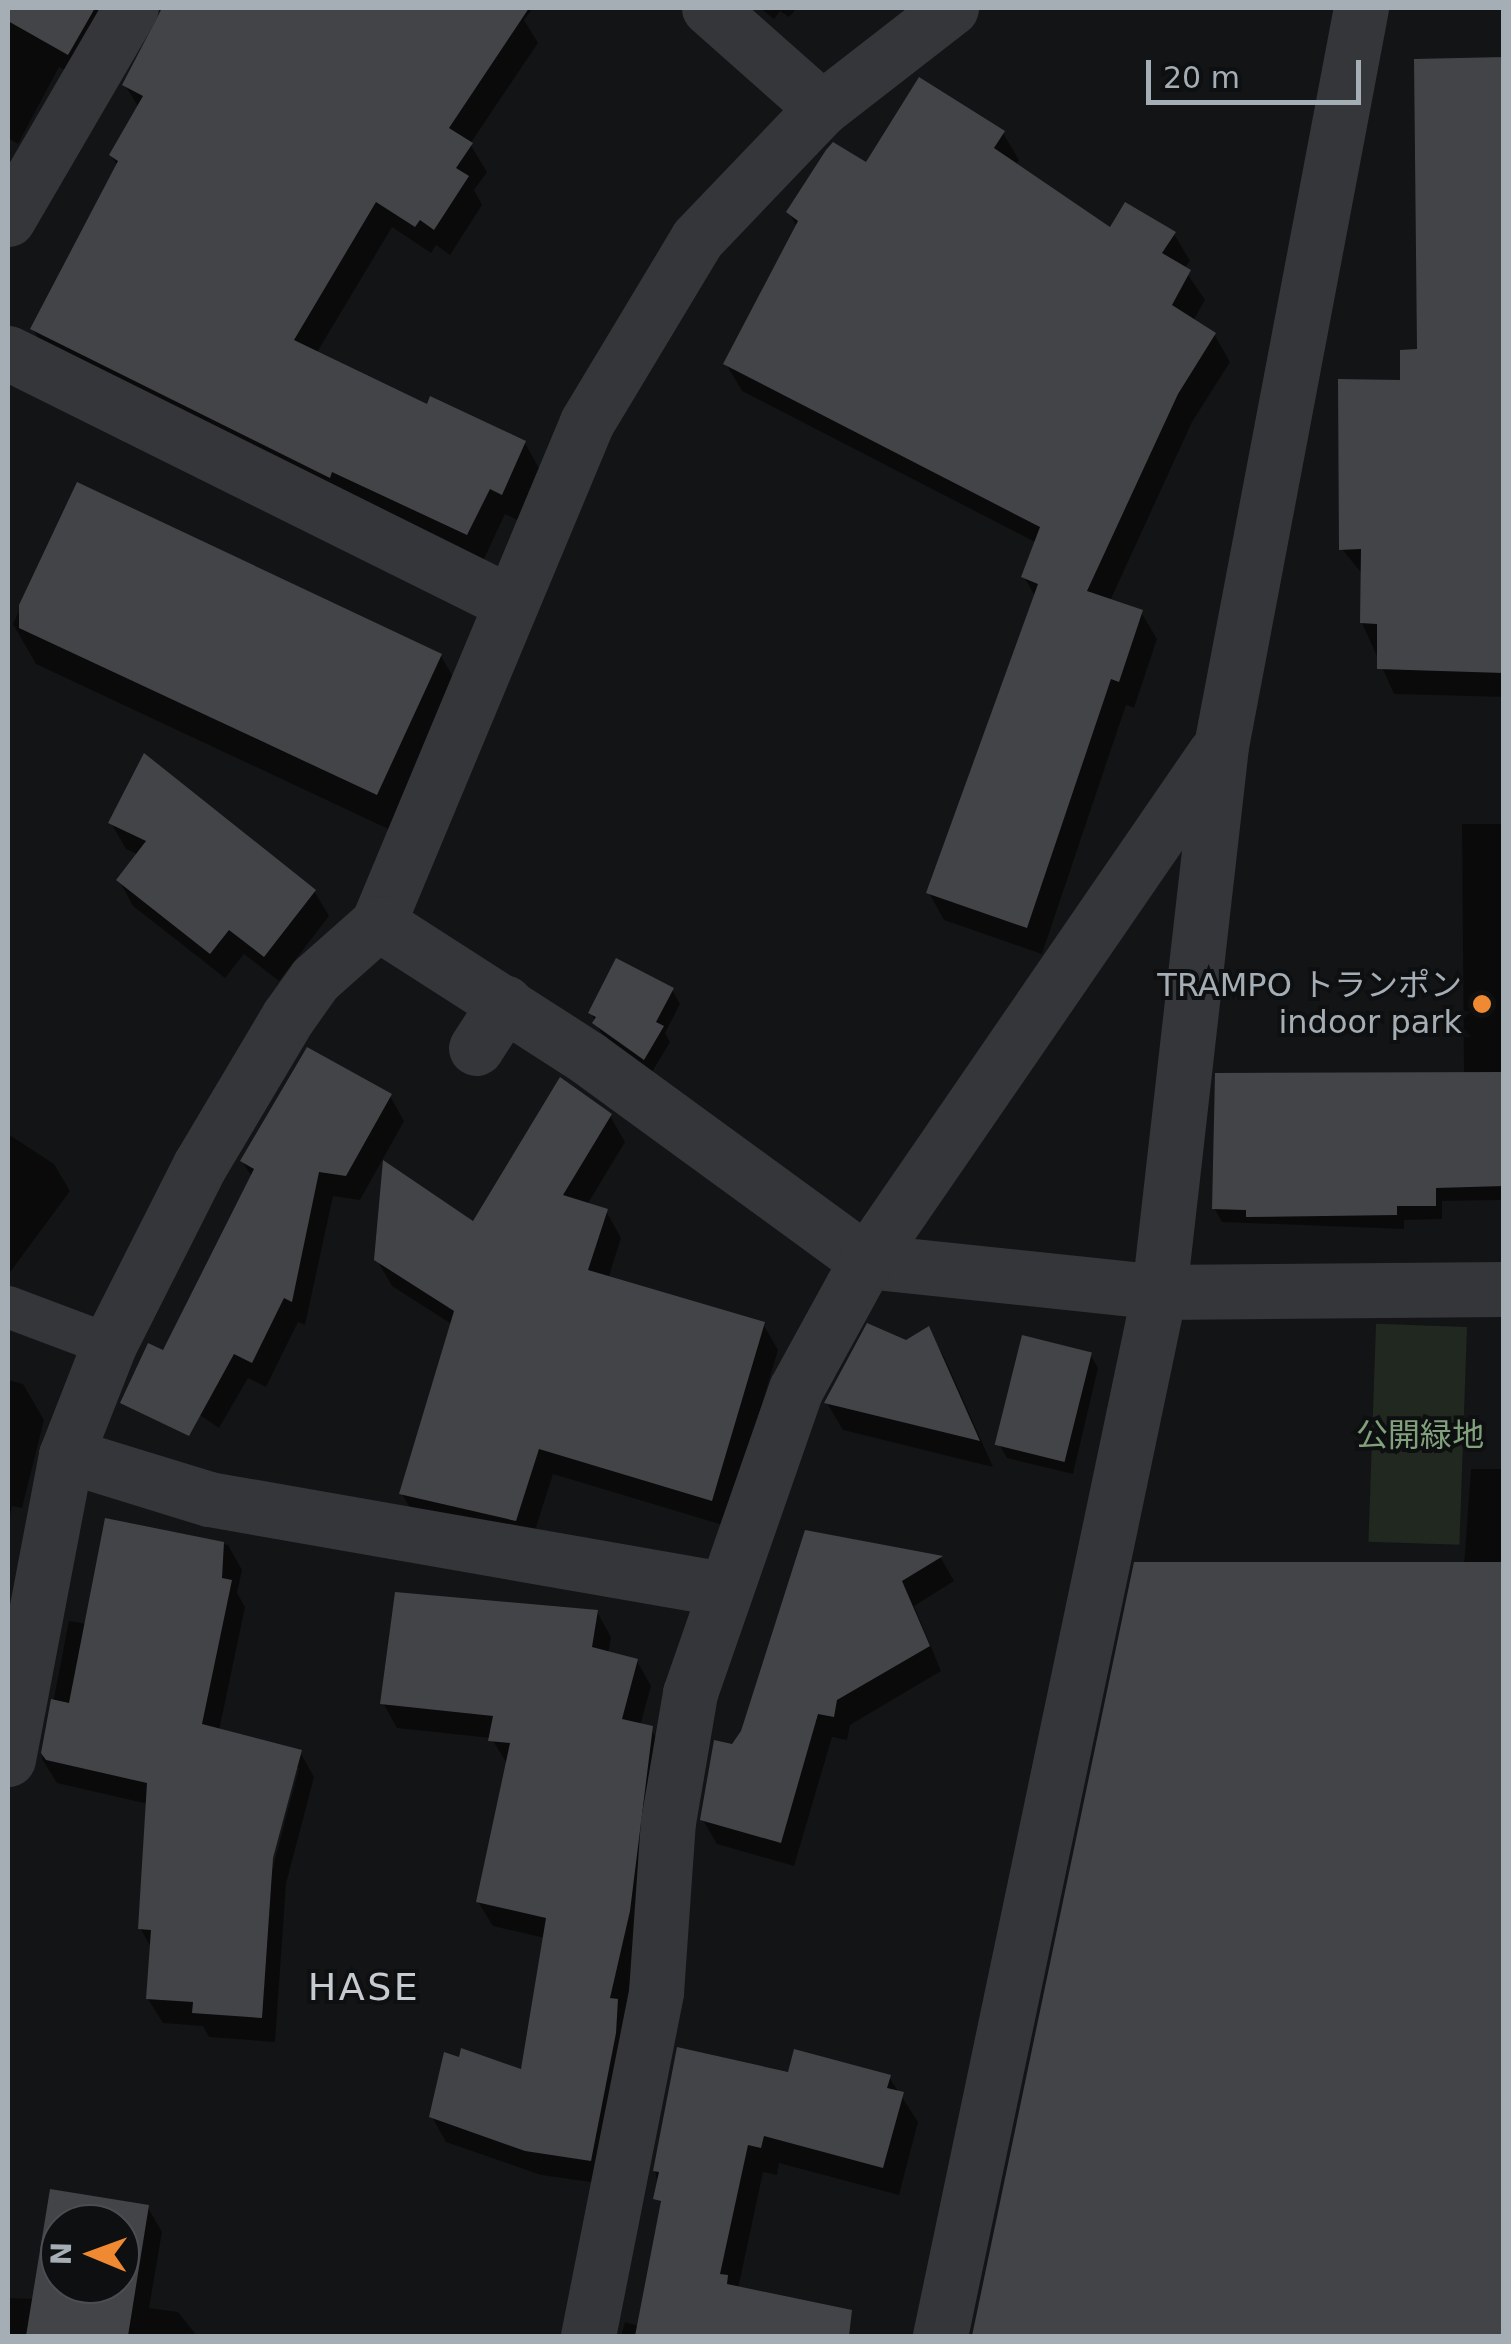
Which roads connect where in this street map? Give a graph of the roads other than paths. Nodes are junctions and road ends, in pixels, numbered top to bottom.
1 (131, 8) edge
2 (709, 8) edge
3 (951, 8) edge
4 (1361, 8) edge
5 (822, 108) junction
6 (8, 219) edge
7 (8, 352) edge
8 (507, 601) junction
9 (1221, 746) junction
10 (378, 923) junction
11 (505, 1003) junction
12 (476, 1048) dead end
13 (866, 1261) junction
14 (1504, 1289) edge
15 (1158, 1292) junction
16 (8, 1307) edge
17 (110, 1345) junction
18 (66, 1455) junction
19 (723, 1589) junction
20 (8, 1759) edge
21 (588, 2336) edge
22 (940, 2336) edge

1 - 6 street
2 - 5 street
3 - 5 street
4 - 9 street
5 - 8 street
7 - 8 street
8 - 10 street
9 - 13 street
9 - 15 street
10 - 11 street
10 - 17 street
11 - 12 street
11 - 13 street
13 - 15 street
13 - 19 street
14 - 15 street
15 - 22 street
16 - 17 lane
17 - 18 street
18 - 19 street
18 - 20 street
19 - 21 street

